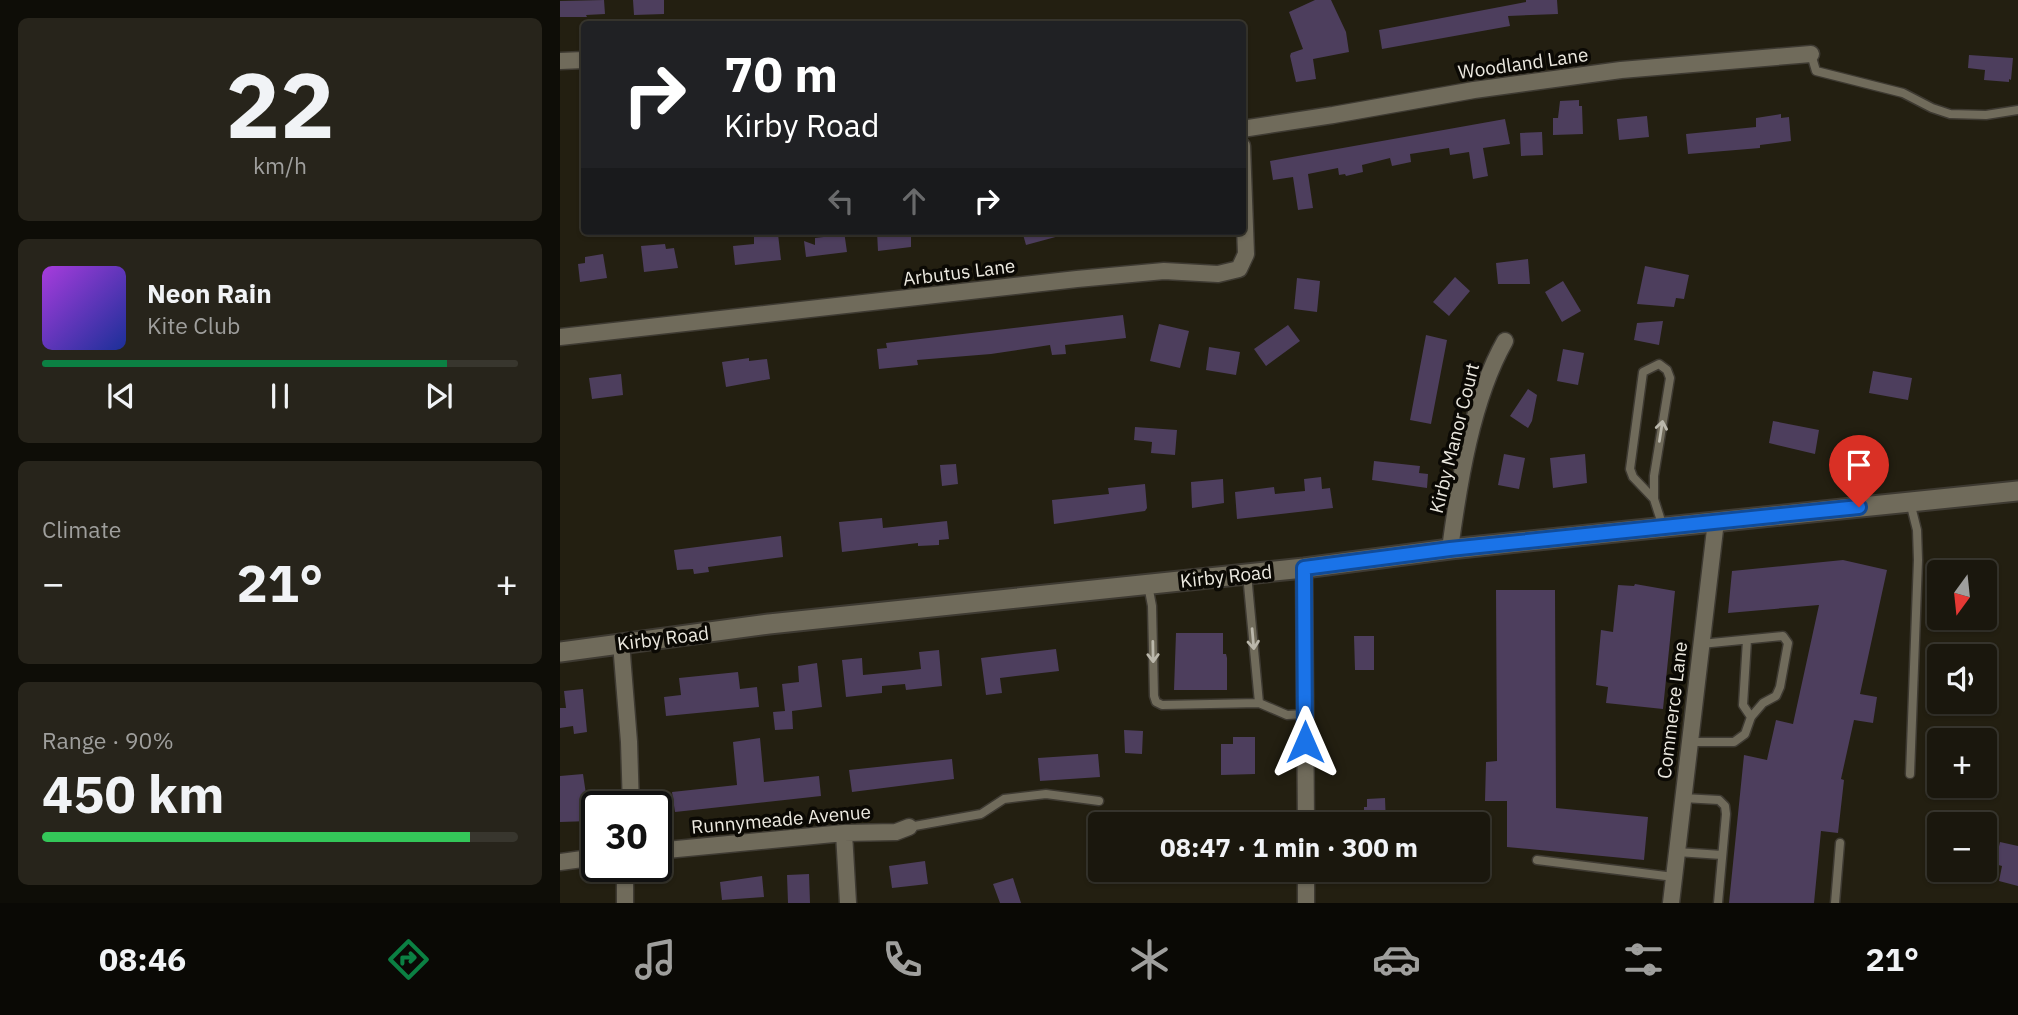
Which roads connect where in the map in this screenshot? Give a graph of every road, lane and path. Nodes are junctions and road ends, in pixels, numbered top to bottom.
1 (1811, 54) joint
2 (581, 60) edge
3 (560, 61) edge
4 (2018, 110) edge
5 (1246, 127) edge
6 (1245, 235) edge
7 (560, 337) edge
8 (1505, 341) dead end
9 (2018, 491) edge
10 (1654, 499) junction
11 (1910, 502) junction
12 (1716, 521) junction
13 (1663, 527) junction
14 (1450, 549) junction
15 (1304, 568) junction
16 (1247, 574) junction
17 (1148, 584) junction
18 (1747, 640) junction
19 (621, 643) junction
20 (1701, 644) junction
21 (560, 652) edge
22 (1259, 703) junction
23 (1305, 714) junction
24 (1751, 717) junction
25 (1690, 742) junction
26 (1910, 774) dead end
27 (631, 791) edge
28 (1683, 798) junction
29 (1100, 801) dead end
30 (1306, 812) edge
31 (909, 828) joint
32 (844, 833) junction
33 (1840, 843) dead end
34 (672, 849) edge
35 (1677, 852) junction
36 (1722, 855) junction
37 (581, 859) edge
38 (1537, 860) dead end
39 (560, 862) edge
40 (1674, 877) junction
41 (625, 882) edge
42 (1306, 882) edge
43 (625, 903) edge
44 (848, 903) edge
45 (1306, 903) edge
46 (1671, 903) edge
47 (1718, 903) edge
48 (1835, 903) edge

1 - 4 lane
1 - 5 street, Woodland Lane
2 - 3 street
6 - 7 street, Arbutus Lane
8 - 14 street, Kirby Manor Court
9 - 11 main road, Kirby Road
10 -> 10 lane
10 - 13 lane
11 - 12 main road, Kirby Road
11 - 26 lane
12 - 13 main road, Kirby Road
12 - 20 street, Commerce Lane
13 - 14 main road, Kirby Road
14 - 15 main road, Kirby Road
15 - 16 main road, Kirby Road
15 - 23 street
16 - 17 main road, Kirby Road
16 -> 22 lane
17 - 19 main road, Kirby Road
17 -> 22 lane
18 - 20 lane
18 - 24 lane
18 - 24 lane
19 - 21 main road, Kirby Road
19 - 27 street
20 - 25 street, Commerce Lane
22 - 23 lane
23 - 30 street
24 - 25 lane
25 - 28 street, Commerce Lane
28 - 35 street, Commerce Lane
28 - 36 lane
29 - 31 lane
31 - 32 street, Runnymeade Avenue
32 - 34 street, Runnymeade Avenue
32 - 44 street
33 - 48 lane
35 - 36 lane
35 - 40 street, Commerce Lane
36 - 47 lane
37 - 39 street
38 - 40 lane
40 - 46 street, Commerce Lane
41 - 43 street
42 - 45 street

